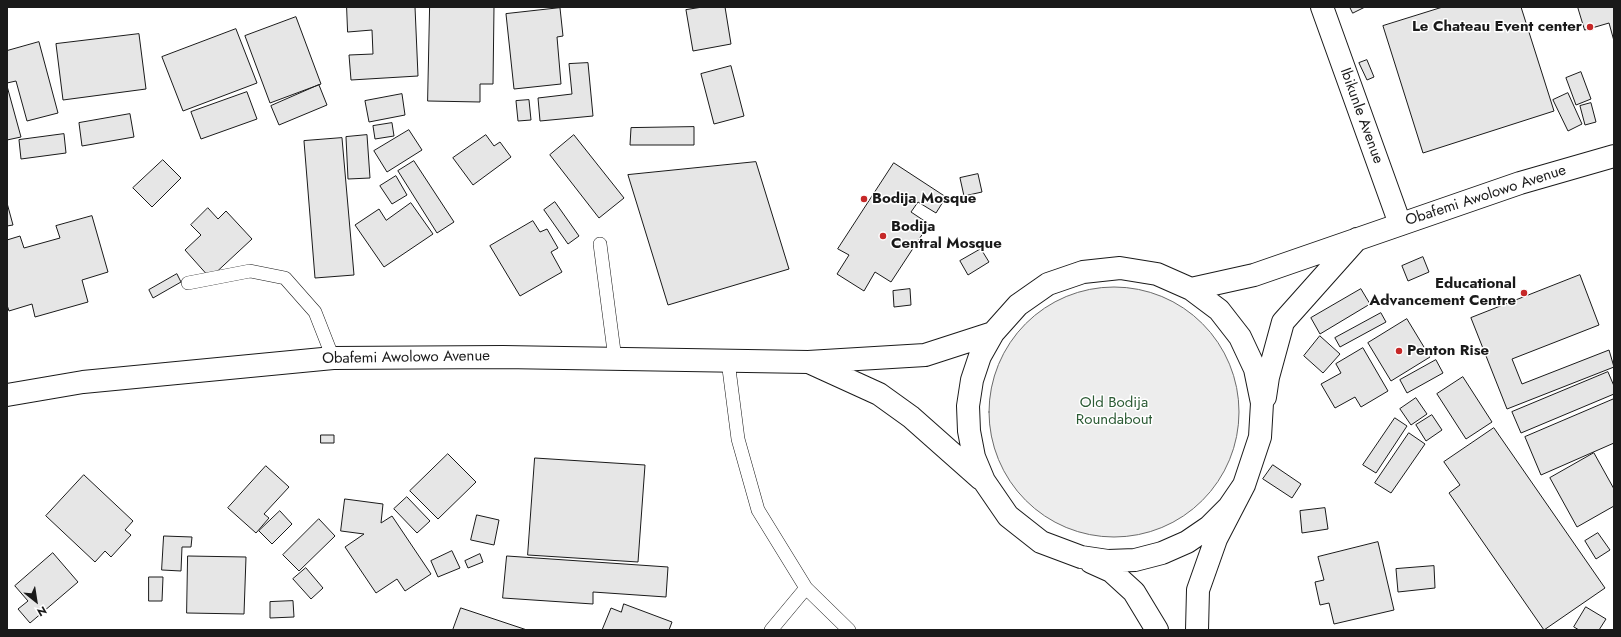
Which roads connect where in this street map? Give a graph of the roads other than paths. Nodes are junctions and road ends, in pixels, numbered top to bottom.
1 (1322, 7) edge
2 (1614, 156) edge
3 (1400, 224) junction
4 (1358, 238) junction
5 (600, 244) dead end
6 (188, 283) dead end
7 (1191, 289) junction
8 (993, 333) junction
9 (333, 358) junction
10 (615, 359) junction
11 (728, 361) junction
12 (808, 362) junction
13 (7, 395) edge
14 (1260, 437) junction
15 (984, 481) junction
16 (1244, 485) junction
17 (1081, 557) junction
18 (806, 588) junction
19 (771, 630) edge
20 (849, 630) edge
21 (1157, 630) edge
22 (1197, 630) edge

1 - 3 main road, Ibikunle Avenue
2 - 3 main road, Obafemi Awolowo Avenue
3 - 4 main road, Obafemi Awolowo Avenue
4 - 7 main road, Obafemi Awolowo Avenue
4 - 14 main road, Obafemi Awolowo Avenue
5 - 10 lane
6 - 9 lane
7 - 8 main road
7 - 14 main road
8 - 12 main road, Obafemi Awolowo Avenue
8 - 15 main road
9 - 10 main road, Obafemi Awolowo Avenue
9 - 13 main road, Obafemi Awolowo Avenue
10 - 11 main road, Obafemi Awolowo Avenue
11 - 12 main road, Obafemi Awolowo Avenue
11 - 18 lane
12 - 15 main road, Obafemi Awolowo Avenue
14 - 16 main road
15 - 17 main road
16 - 17 main road
16 - 22 main road
17 - 21 main road
18 - 19 lane
18 - 20 lane

